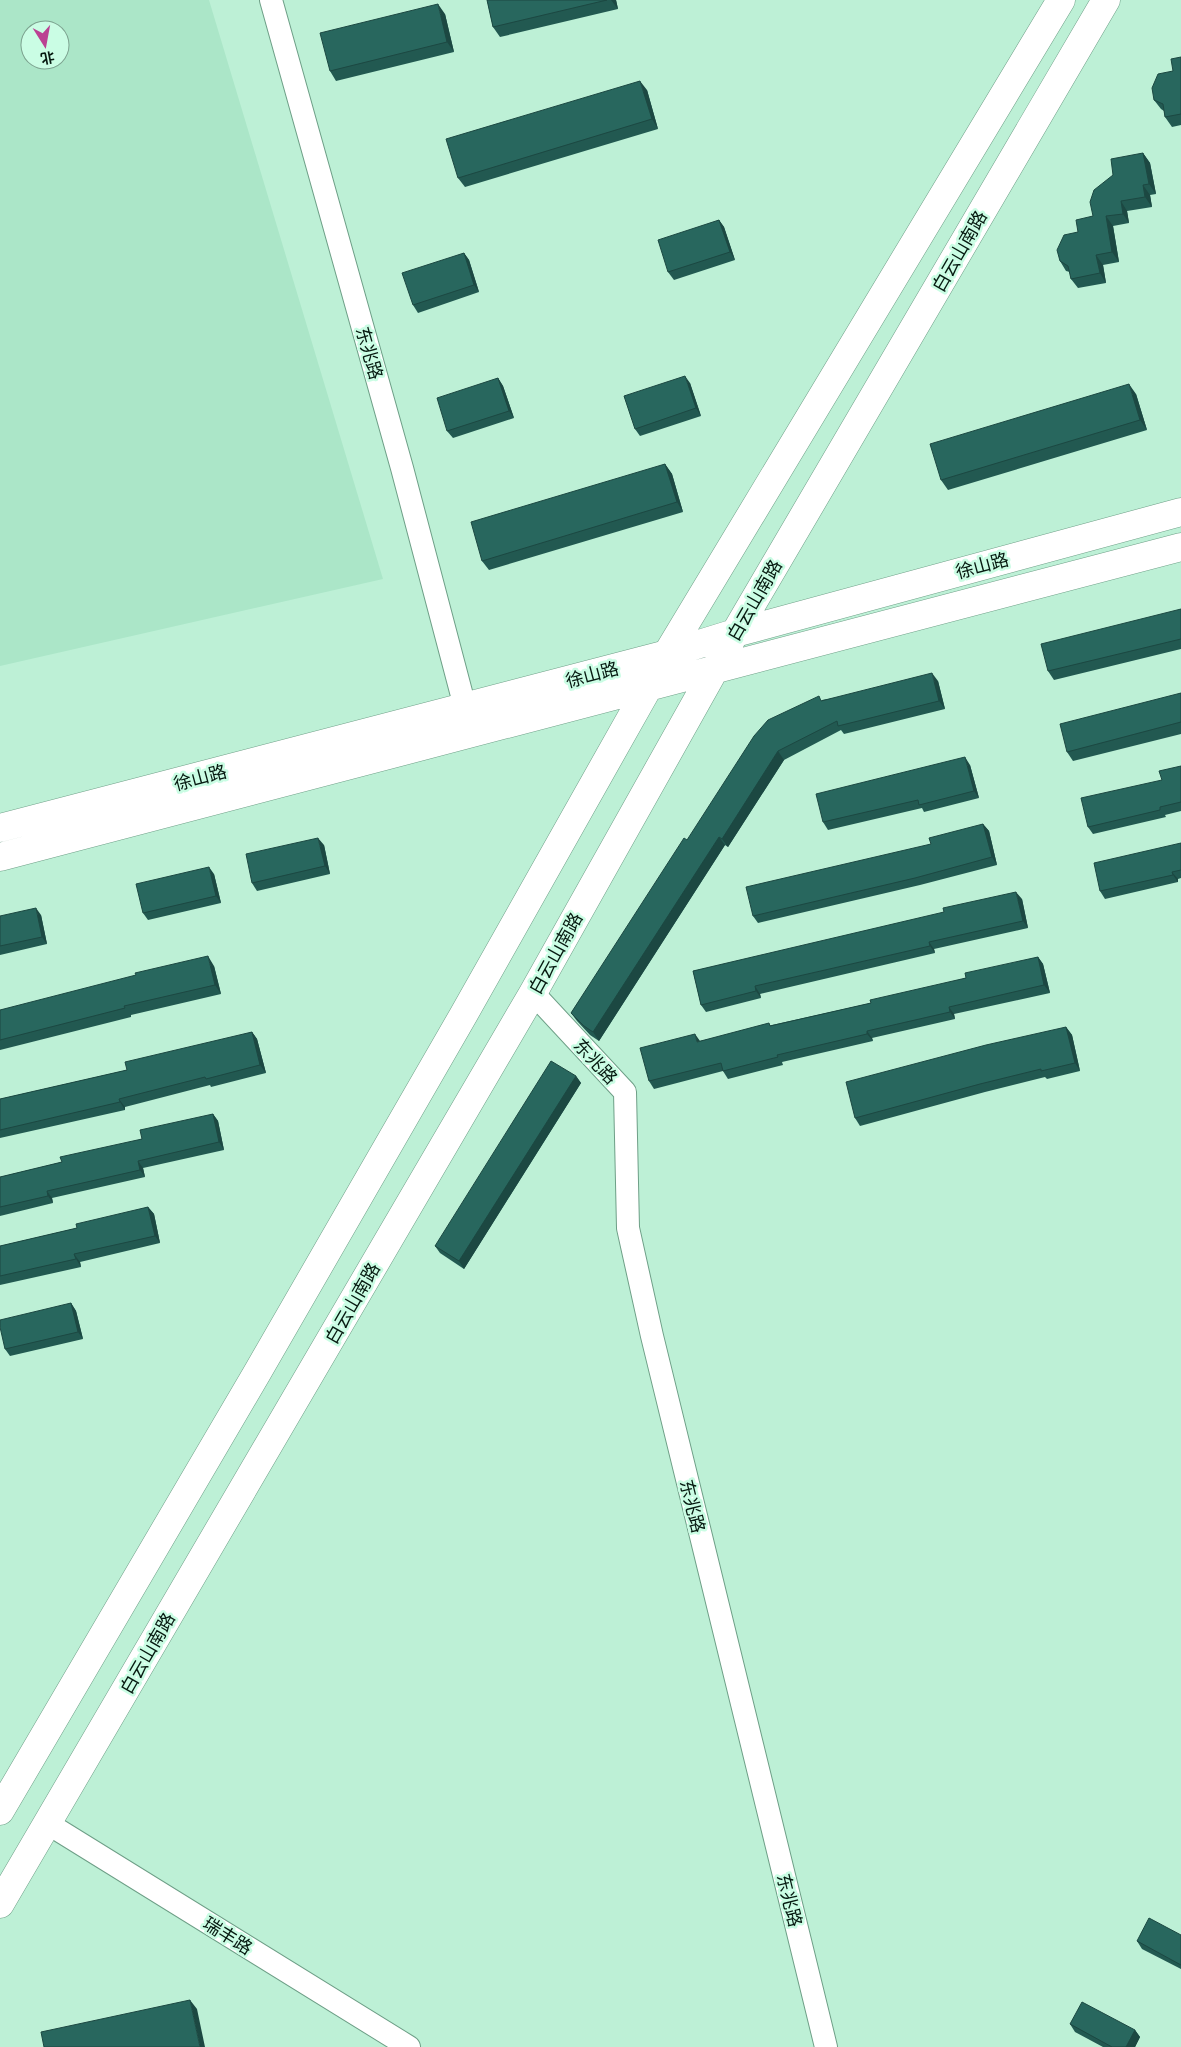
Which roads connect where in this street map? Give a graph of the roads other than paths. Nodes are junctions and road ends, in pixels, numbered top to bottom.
1 (271, 0) edge
2 (1061, 0) edge
3 (1106, 0) edge
4 (1181, 512) edge
5 (1181, 547) edge
6 (735, 633) junction
7 (667, 654) junction
8 (713, 671) junction
9 (648, 688) junction
10 (466, 707) junction
11 (0, 828) edge
12 (0, 857) edge
13 (533, 994) junction
14 (0, 1811) edge
15 (47, 1823) junction
16 (0, 1904) edge
17 (409, 2047) edge
18 (826, 2047) edge

1 - 10 street, 东兆路
2 - 7 main road
3 - 6 main road, 白云山南路
4 - 6 main road, 徐山路
5 - 8 main road, 徐山路
6 - 7 main road, 徐山路
6 - 8 main road, 白云山南路
7 - 9 main road
7 - 10 main road, 徐山路
8 - 9 main road, 徐山路
8 - 13 main road, 白云山南路
9 - 12 main road, 徐山路
9 - 14 main road
10 - 11 main road, 徐山路
13 - 15 main road, 白云山南路
13 - 18 street, 东兆路
15 - 16 main road, 白云山南路
15 - 17 street, 瑞丰路

